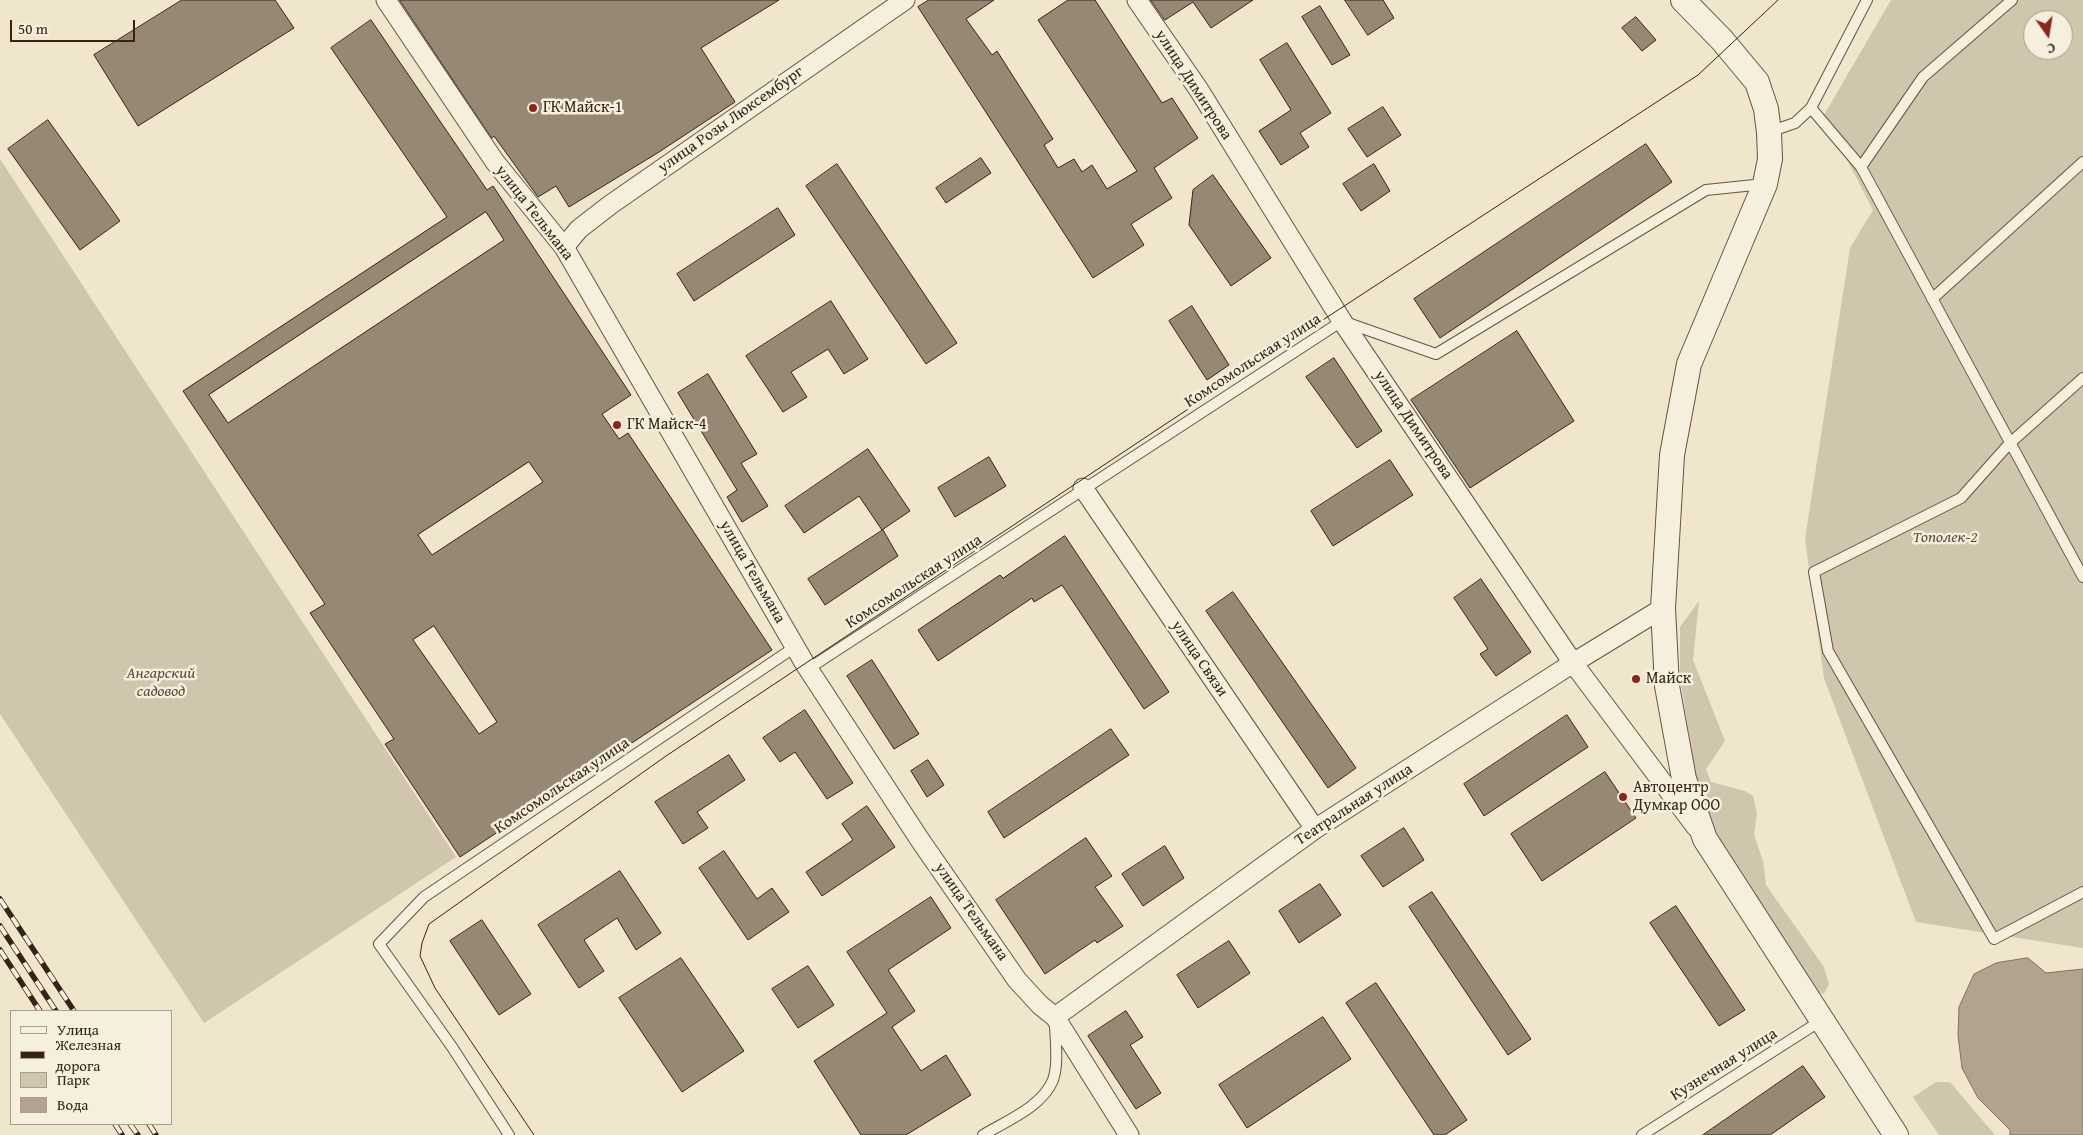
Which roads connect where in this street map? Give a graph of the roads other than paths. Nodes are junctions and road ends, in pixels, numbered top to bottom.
1 (386, 0) edge
2 (905, 0) edge
3 (1137, 0) edge
4 (1683, 0) edge
5 (1867, 0) edge
6 (2012, 0) edge
7 (1812, 108) junction
8 (1769, 132) junction
9 (2083, 162) edge
10 (1861, 168) junction
11 (1765, 184) junction
12 (564, 247) junction
13 (1932, 299) junction
14 (1342, 321) junction
15 (2083, 378) edge
16 (2009, 444) junction
17 (1083, 488) junction
18 (2083, 577) edge
19 (1663, 608) junction
20 (795, 647) junction
21 (1573, 662) junction
22 (808, 669) junction
23 (1315, 829) junction
24 (1705, 839) junction
25 (2083, 892) edge
26 (1055, 1017) junction
27 (1822, 1020) junction
28 (509, 1135) edge
29 (983, 1135) edge
30 (1129, 1135) edge
31 (1642, 1135) edge
32 (1896, 1135) edge

1 - 12 street, улица Тельмана
2 - 12 street, улица Розы Люксембург
3 - 14 street, улица Димитрова
4 - 8 street
5 - 7 lane
6 - 10 lane
7 - 8 lane
7 - 10 lane
8 - 11 street
9 - 13 lane
10 - 13 lane
11 - 14 lane, Комсомольская улица
11 - 19 street
12 - 20 street, улица Тельмана
13 - 16 lane
14 - 17 lane, Комсомольская улица
14 - 21 street, улица Димитрова
15 - 16 lane
16 - 18 lane
16 - 25 lane
17 - 22 lane, Комсомольская улица
17 - 23 street, улица Связи
19 - 21 street, Театральная улица
19 - 24 street
20 - 22 street, улица Тельмана
20 - 28 lane, Комсомольская улица
21 - 23 street, Театральная улица
21 - 24 street, улица Димитрова
22 - 26 street, улица Тельмана
23 - 26 street, Театральная улица
24 - 27 street
26 - 29 lane
26 - 30 street, улица Тельмана
27 - 31 lane, Кузнечная улица
27 - 32 street

